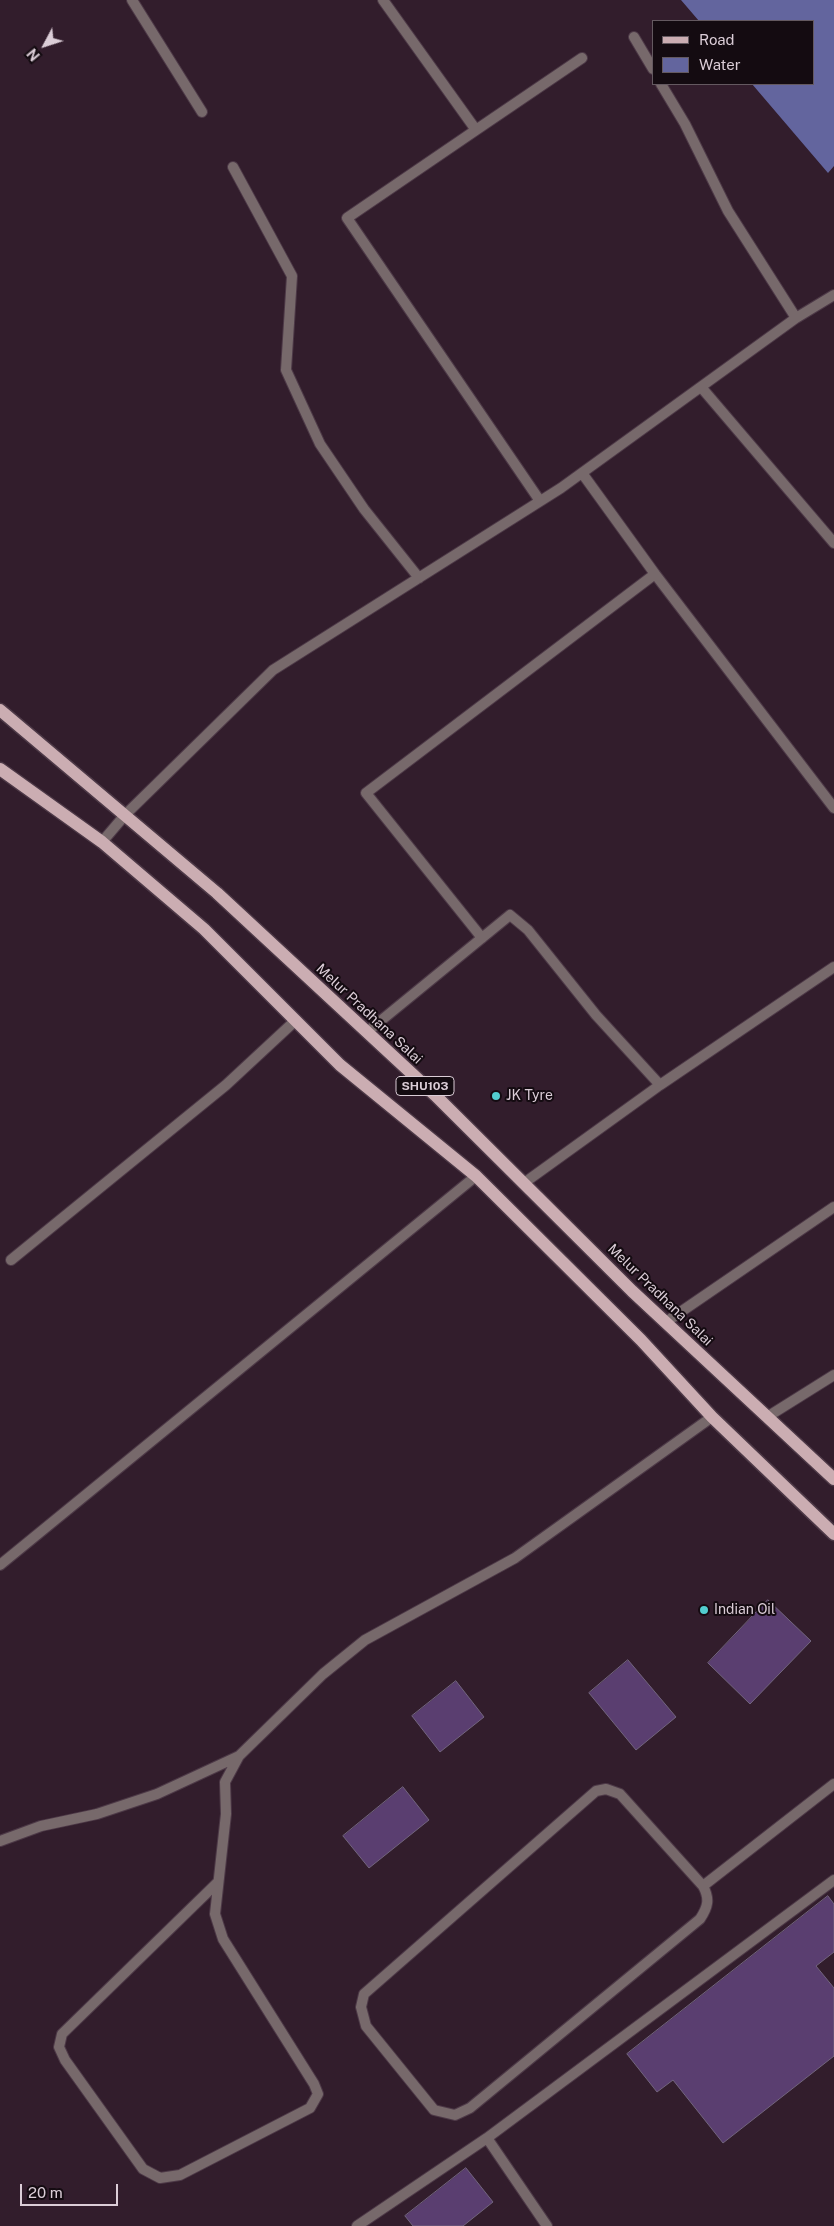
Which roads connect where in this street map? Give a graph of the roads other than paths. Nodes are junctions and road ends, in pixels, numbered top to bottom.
1 (132, 0) edge
2 (383, 0) edge
3 (634, 37) dead end
4 (582, 58) dead end
5 (652, 67) edge
6 (662, 85) edge
7 (202, 112) dead end
8 (476, 130) junction
9 (233, 167) dead end
10 (834, 295) edge
11 (796, 318) junction
12 (701, 387) junction
13 (582, 473) junction
14 (540, 501) junction
15 (834, 542) edge
16 (655, 574) junction
17 (419, 578) junction
18 (0, 710) edge
19 (0, 769) edge
20 (834, 808) edge
21 (125, 815) junction
22 (102, 842) junction
23 (482, 938) junction
24 (834, 967) edge
25 (296, 1020) junction
26 (367, 1032) junction
27 (660, 1085) junction
28 (476, 1176) junction
29 (524, 1184) junction
30 (834, 1207) edge
31 (12, 1260) dead end
32 (666, 1322) junction
33 (834, 1376) edge
34 (767, 1417) junction
35 (712, 1418) junction
36 (834, 1479) edge
37 (834, 1534) edge
38 (0, 1565) edge
39 (239, 1756) junction
40 (834, 1784) edge
41 (0, 1841) edge
42 (834, 1880) edge
43 (218, 1882) junction
44 (703, 1886) junction
45 (487, 2138) junction
46 (357, 2226) edge
47 (547, 2226) edge

1 - 7 street
2 - 8 street
3 - 5 street
4 - 8 street
6 - 11 street
8 - 14 street
9 - 17 street
10 - 11 street
11 - 12 street
12 - 13 street
12 - 15 street
13 - 14 street
13 - 16 street
14 - 17 street
16 - 20 street
16 - 23 street
17 - 21 street
18 - 21 main road, Melur Pradhana Salai / SHU103
19 - 22 main road, SHU103
21 - 22 street
21 - 26 main road, Melur Pradhana Salai / SHU103
22 - 25 main road, SHU103
23 - 26 street
23 - 27 street
24 - 27 street
25 - 28 main road, SHU103
25 - 31 street
26 - 29 main road, Melur Pradhana Salai / SHU103
27 - 29 street
28 - 35 main road, SHU103
28 - 38 street
29 - 32 main road, Melur Pradhana Salai / SHU103
30 - 32 street
32 - 34 main road, Melur Pradhana Salai / SHU103
33 - 34 street
34 - 36 main road, Melur Pradhana Salai / SHU103
35 - 37 main road, SHU103
35 - 39 street
39 - 41 street
39 - 43 street
40 - 44 street
42 - 45 street
43 - 43 street
44 - 44 street
45 - 46 street
45 - 47 street

